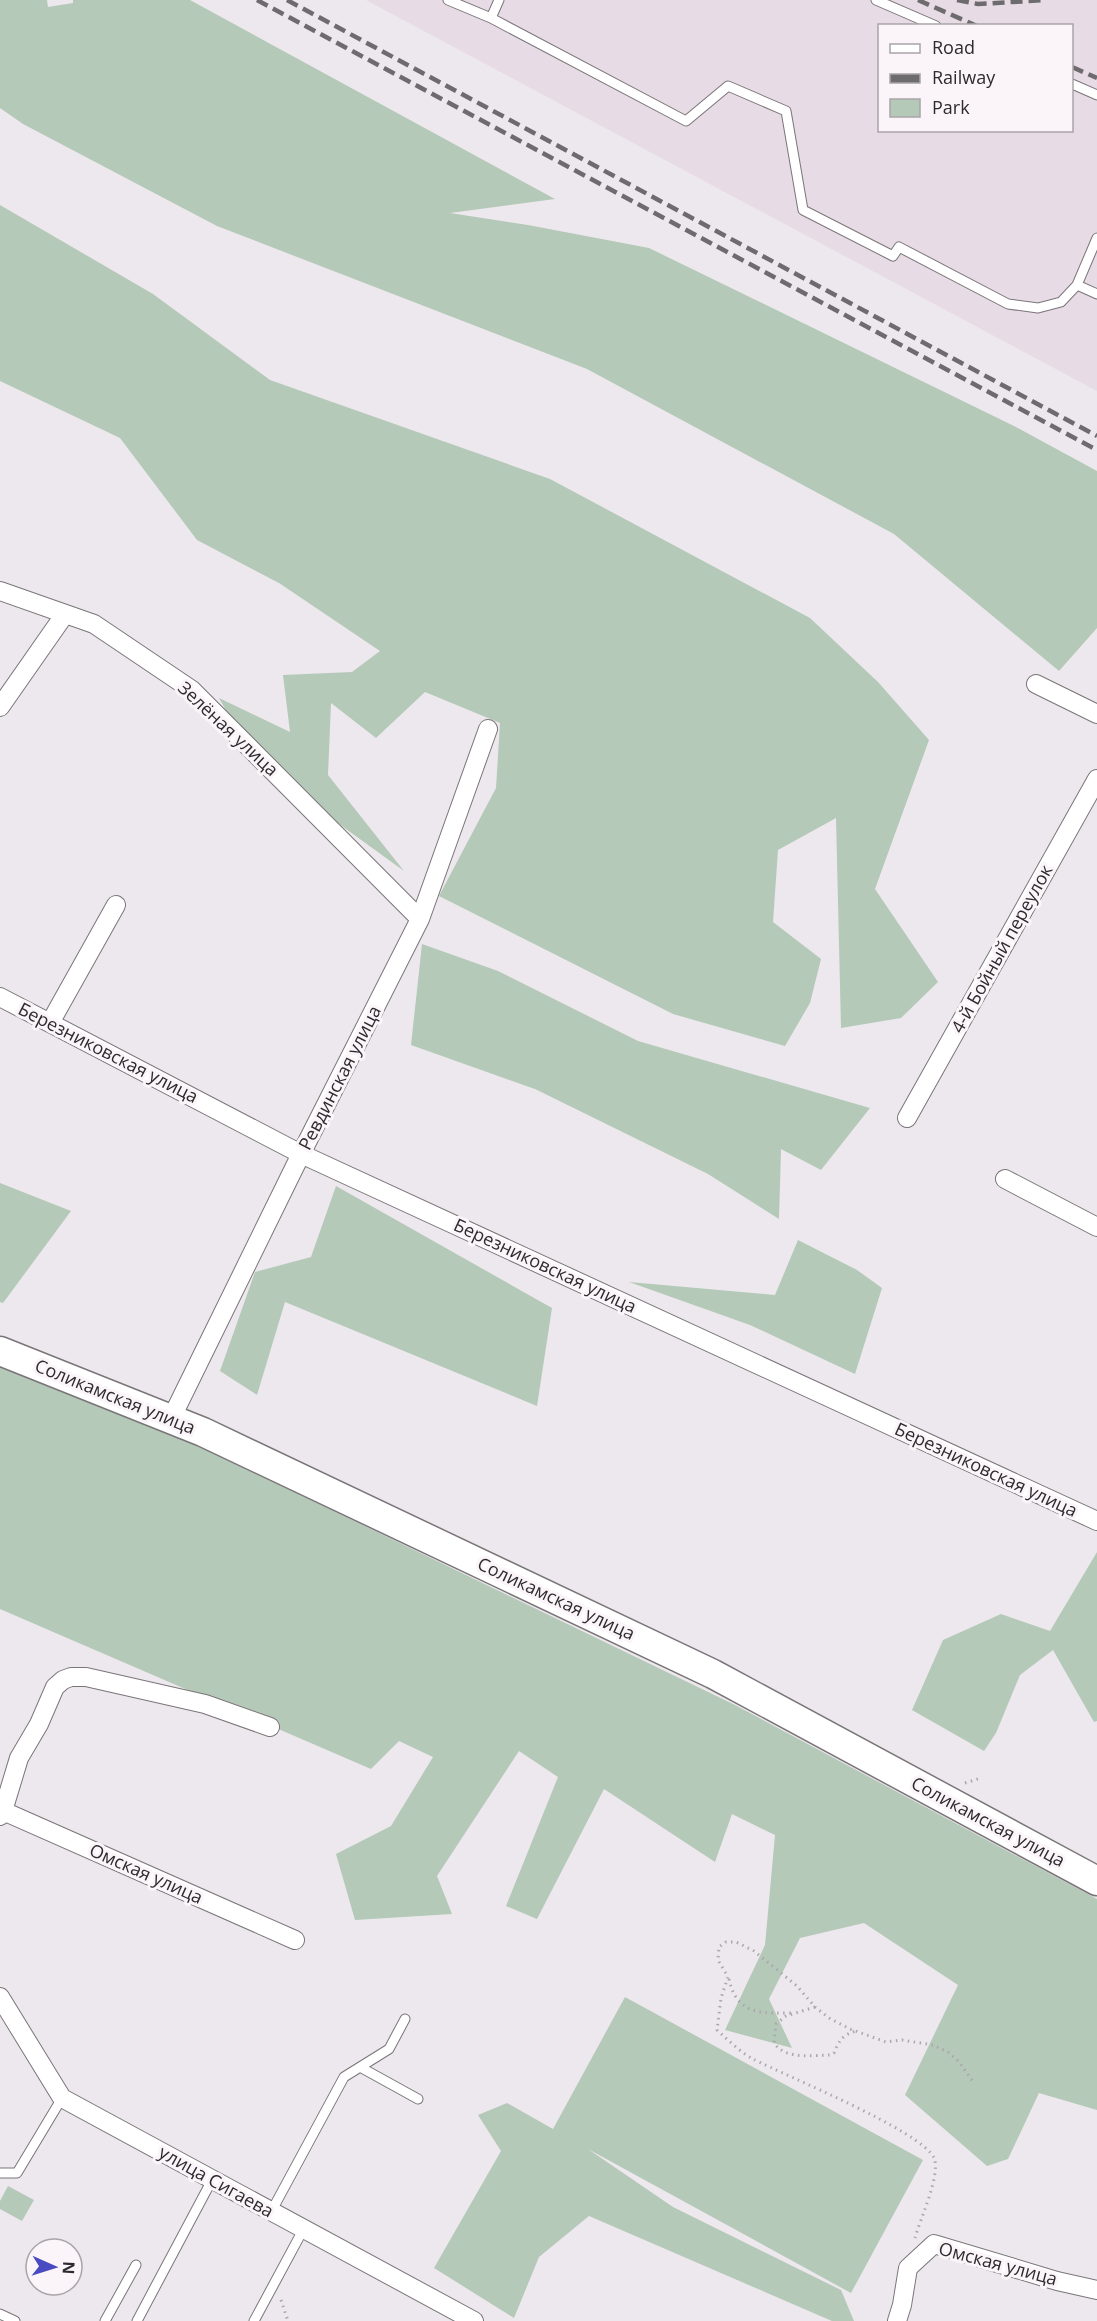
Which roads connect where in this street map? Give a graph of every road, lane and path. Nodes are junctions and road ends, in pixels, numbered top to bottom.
1 (448, 0) edge
2 (499, 0) edge
3 (876, 0) edge
4 (491, 18) junction
5 (931, 24) edge
6 (1073, 85) edge
7 (1097, 95) edge
8 (1097, 238) edge
9 (1077, 285) junction
10 (1097, 294) edge
11 (0, 591) edge
12 (65, 614) junction
13 (1036, 684) dead end
14 (0, 707) edge
15 (1097, 714) edge
16 (488, 729) dead end
17 (1097, 780) edge
18 (116, 905) dead end
19 (420, 919) junction
20 (0, 997) edge
21 (50, 1023) junction
22 (907, 1118) dead end
23 (301, 1154) junction
24 (1005, 1179) dead end
25 (1097, 1227) edge
26 (0, 1351) edge
27 (171, 1419) junction
28 (1097, 1521) edge
29 (270, 1727) dead end
30 (2, 1813) edge
31 (1097, 1881) edge
32 (295, 1940) dead end
33 (728, 1977) junction
34 (0, 1997) edge
35 (815, 2007) junction
36 (797, 2013) junction
37 (405, 2019) dead end
38 (857, 2030) junction
39 (360, 2067) junction
40 (974, 2083) dead end
41 (62, 2098) junction
42 (418, 2099) dead end
43 (0, 2173) edge
44 (212, 2180) junction
45 (271, 2212) junction
46 (303, 2230) junction
47 (136, 2265) dead end
48 (908, 2268) junction
49 (273, 2285) junction
50 (1097, 2290) edge
51 (900, 2313) edge
52 (0, 2314) edge
53 (15, 2321) edge
54 (105, 2321) edge
55 (137, 2321) edge
56 (254, 2321) edge
57 (288, 2321) edge
58 (474, 2321) edge

1 - 4 lane
2 - 4 lane
3 - 5 lane
4 - 9 lane
6 - 7 lane
8 - 9 lane
9 - 10 lane
11 - 12 street, Зелёная улица
12 - 14 street
12 - 19 street, Зелёная улица
13 - 15 street
16 - 19 street, Ревдинская улица
17 - 22 street, 4-й Бойный переулок
18 - 21 street
19 - 23 street, Ревдинская улица
20 - 21 street, Березниковская улица
21 - 23 street, Березниковская улица
23 - 27 street, Ревдинская улица
23 - 28 street, Березниковская улица
24 - 25 street
26 - 27 main road, Соликамская улица
27 - 31 main road, Соликамская улица
29 - 30 street
30 - 32 street, Омская улица
33 - 35 path
33 - 36 path
33 - 48 path
34 - 41 street, улица Сигаева
35 - 36 path
35 - 38 path
36 - 38 path
37 - 39 lane
38 - 40 path
39 - 42 lane
39 - 45 lane
41 - 43 lane
41 - 44 street, улица Сигаева
44 - 45 street, улица Сигаева
44 - 55 lane
45 - 46 street, улица Сигаева
46 - 49 lane
46 - 58 street, улица Сигаева
47 - 54 lane
48 - 50 street, Омская улица
48 - 51 street
49 - 56 lane
49 - 57 path
52 - 53 lane

